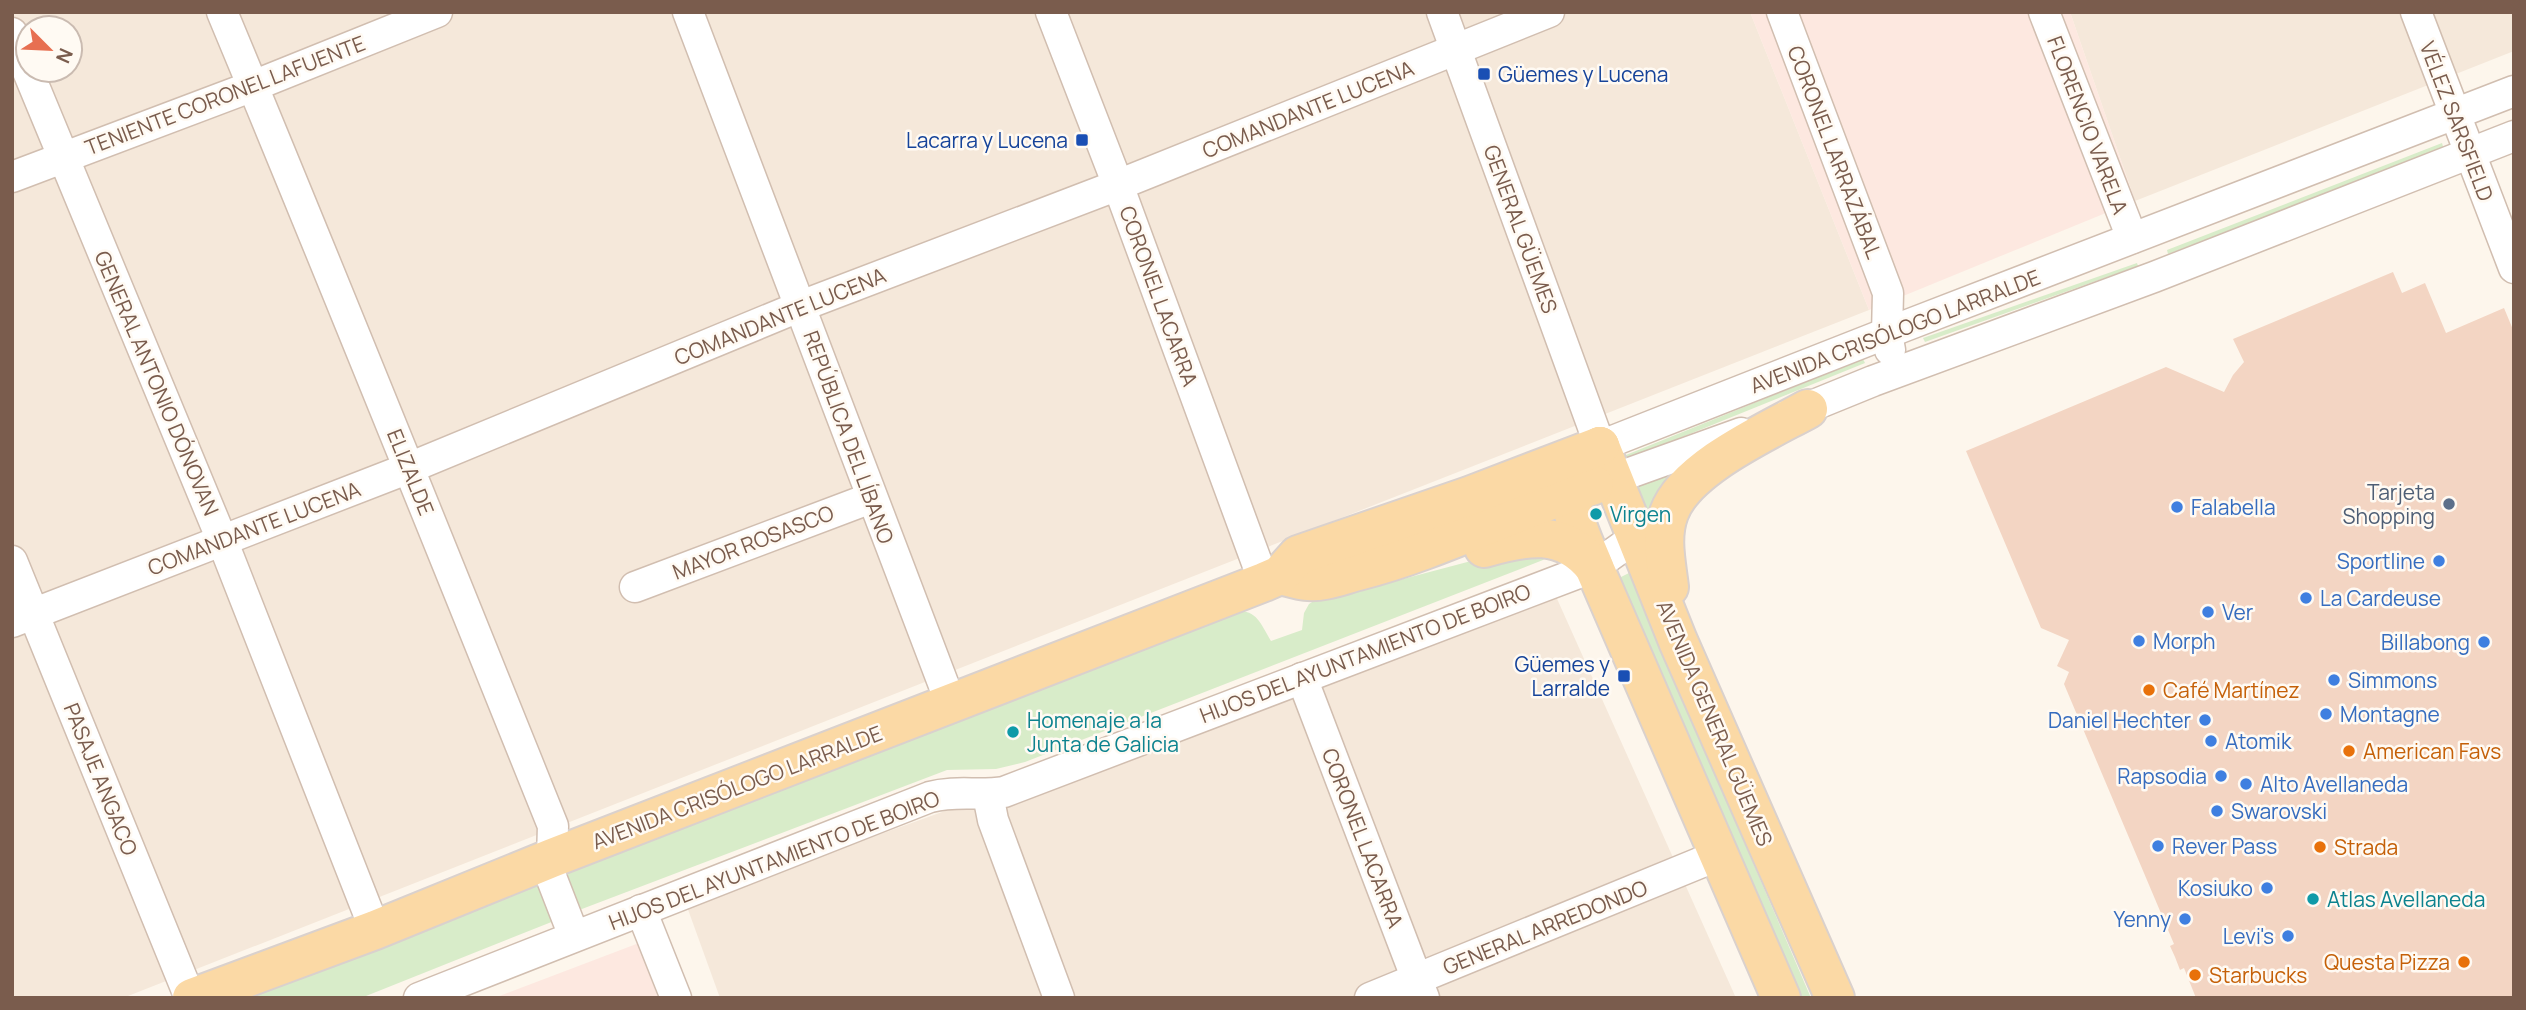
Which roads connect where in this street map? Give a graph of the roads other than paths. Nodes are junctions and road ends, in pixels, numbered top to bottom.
1 (222, 12) edge
2 (437, 12) edge
3 (688, 12) edge
4 (1051, 12) edge
5 (1442, 12) edge
6 (1549, 12) edge
7 (1782, 12) edge
8 (2044, 12) edge
9 (2416, 12) edge
10 (12, 33) edge
11 (1456, 49) junction
12 (253, 86) junction
13 (2514, 91) edge
14 (2456, 114) junction
15 (2514, 135) edge
16 (2471, 152) junction
17 (64, 158) junction
18 (12, 177) edge
19 (1118, 185) junction
20 (2505, 224) edge
21 (2132, 238) junction
22 (2514, 268) edge
23 (801, 306) junction
24 (1896, 330) junction
25 (1904, 371) junction
26 (1808, 409) junction
27 (1606, 463) junction
28 (409, 468) junction
29 (1570, 493) junction
30 (871, 498) junction
31 (1636, 537) junction
32 (222, 540) junction
33 (12, 561) edge
34 (1376, 566) junction
35 (1594, 567) junction
36 (1272, 578) junction
37 (635, 587) dead end
38 (23, 617) edge
39 (1678, 641) junction
40 (1302, 678) junction
41 (951, 704) junction
42 (988, 795) junction
43 (1719, 855) junction
44 (552, 858) junction
45 (641, 910) junction
46 (375, 930) junction
47 (574, 936) junction
48 (1420, 988) edge
49 (191, 998) edge
50 (419, 998) edge
51 (676, 998) edge
52 (1059, 998) edge
53 (1370, 998) edge
54 (1781, 998) edge
55 (1835, 998) edge

1 - 12 street, ELIZALDE
2 - 12 street, TENIENTE CORONEL LAFUENTE
3 - 23 street, REPÚBLICA DEL LÍBANO
4 - 19 street, CORONEL LACARRA
5 - 11 street, GENERAL GÜEMES
6 - 11 street, COMANDANTE LUCENA
7 - 24 street, CORONEL LARRAZÁBAL
8 - 21 street, FLORENCIO VARELA
9 - 14 street, VÉLEZ SARSFIELD
10 - 17 street, GENERAL ANTONIO DÓNOVAN
11 - 19 street, COMANDANTE LUCENA
11 - 27 street, GENERAL GÜEMES
12 - 17 street, TENIENTE CORONEL LAFUENTE
12 - 28 street, ELIZALDE
13 - 14 street, AVENIDA CRISÓLOGO LARRALDE
14 - 16 street, VÉLEZ SARSFIELD
14 - 21 street, AVENIDA CRISÓLOGO LARRALDE
15 - 16 street, AVENIDA CRISÓLOGO LARRALDE
16 - 20 street, VÉLEZ SARSFIELD
16 - 25 street, AVENIDA CRISÓLOGO LARRALDE
17 - 18 street, TENIENTE CORONEL LAFUENTE
17 - 32 street, GENERAL ANTONIO DÓNOVAN
19 - 23 street, COMANDANTE LUCENA
19 - 36 street, CORONEL LACARRA
20 - 22 street, VÉLEZ SARSFIELD
21 - 24 street, AVENIDA CRISÓLOGO LARRALDE
23 - 28 street, COMANDANTE LUCENA
23 - 30 street, REPÚBLICA DEL LÍBANO
24 - 25 street, CORONEL LARRAZÁBAL
24 - 27 street, AVENIDA CRISÓLOGO LARRALDE
25 - 26 street, AVENIDA CRISÓLOGO LARRALDE
26 - 27 street, AVENIDA CRISÓLOGO LARRALDE
26 - 39 main road
27 - 29 main road, AVENIDA CRISÓLOGO LARRALDE
27 - 31 main road, AVENIDA GENERAL GÜEMES
27 - 36 main road, AVENIDA CRISÓLOGO LARRALDE
28 - 32 street, COMANDANTE LUCENA
28 - 44 street, ELIZALDE
29 - 34 main road, AVENIDA CRISÓLOGO LARRALDE
29 - 35 main road
30 - 37 street, MAYOR ROSASCO
30 - 41 street, REPÚBLICA DEL LÍBANO
31 - 35 street, HIJOS DEL AYUNTAMIENTO DE BOIRO
31 - 39 main road, AVENIDA GENERAL GÜEMES
32 - 38 street, COMANDANTE LUCENA
32 - 46 street, GENERAL ANTONIO DÓNOVAN
33 - 38 street, PASAJE ANGACO
34 - 35 main road
34 - 36 main road, AVENIDA CRISÓLOGO LARRALDE
35 - 40 street, HIJOS DEL AYUNTAMIENTO DE BOIRO
35 - 43 main road
36 - 41 main road, AVENIDA CRISÓLOGO LARRALDE
38 - 49 street, PASAJE ANGACO
39 - 55 main road, AVENIDA GENERAL GÜEMES
40 - 42 street, HIJOS DEL AYUNTAMIENTO DE BOIRO
40 - 48 street, CORONEL LACARRA
41 - 44 main road, AVENIDA CRISÓLOGO LARRALDE
42 - 45 street, HIJOS DEL AYUNTAMIENTO DE BOIRO
42 - 52 street
43 - 48 street, GENERAL ARREDONDO
43 - 54 main road
44 - 46 main road, AVENIDA CRISÓLOGO LARRALDE
44 - 47 street, ELIZALDE
45 - 47 street, HIJOS DEL AYUNTAMIENTO DE BOIRO
45 - 51 street
46 - 49 main road, AVENIDA CRISÓLOGO LARRALDE
47 - 50 street, HIJOS DEL AYUNTAMIENTO DE BOIRO
48 - 53 street, GENERAL ARREDONDO

